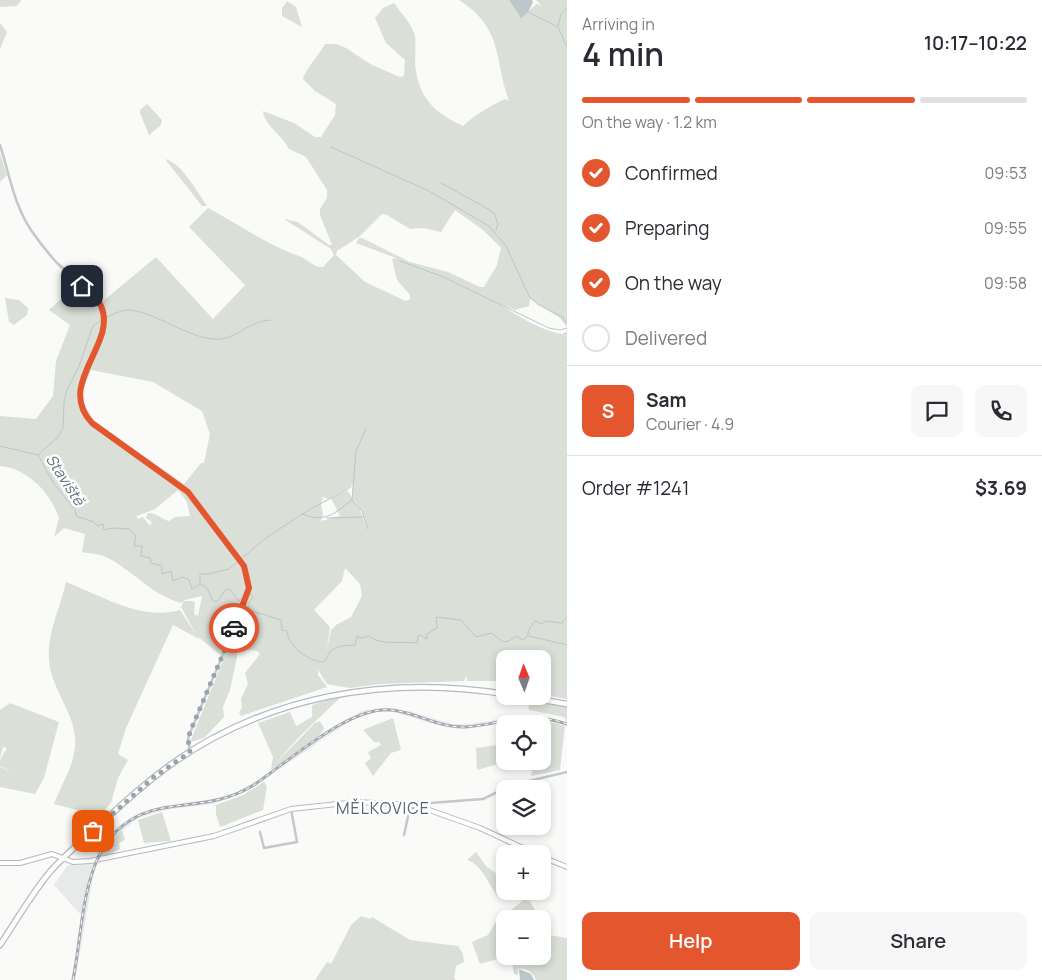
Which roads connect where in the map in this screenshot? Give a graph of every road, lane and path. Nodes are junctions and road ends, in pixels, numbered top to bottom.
1 (0, 145) edge
2 (496, 693) edge
3 (551, 701) edge
4 (567, 704) edge
5 (190, 752) junction
6 (567, 772) edge
7 (415, 805) junction
8 (291, 809) junction
9 (260, 832) dead end
10 (404, 835) dead end
11 (517, 845) edge
12 (64, 858) junction
13 (551, 861) edge
14 (0, 863) edge
15 (567, 867) edge
16 (0, 945) edge

1 - 5 street
2 - 5 main road
3 - 4 main road
5 - 12 main road
6 - 7 street
7 - 8 street
7 - 10 street
7 - 11 street
8 - 9 street
8 - 12 street
12 - 14 street
12 - 16 main road
13 - 15 street

